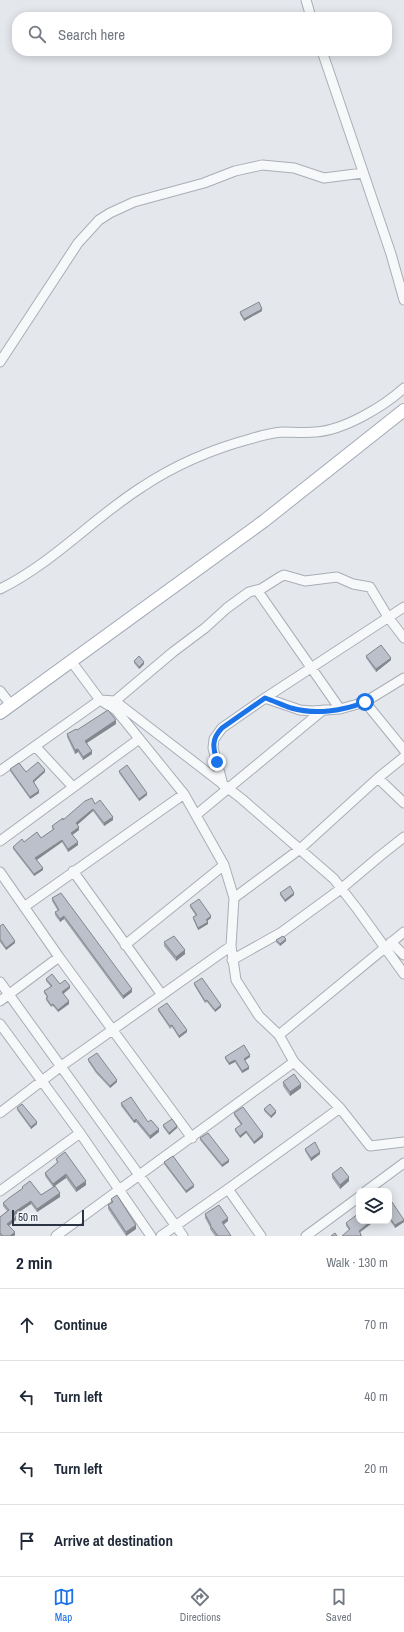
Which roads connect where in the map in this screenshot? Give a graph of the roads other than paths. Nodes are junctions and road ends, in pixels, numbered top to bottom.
1 (306, 0) edge
2 (310, 12) edge
3 (324, 56) edge
4 (363, 173) junction
5 (404, 300) edge
6 (0, 362) edge
7 (404, 388) edge
8 (404, 410) edge
9 (0, 589) edge
10 (257, 590) junction
11 (404, 607) edge
12 (388, 617) junction
13 (404, 638) edge
14 (71, 661) junction
15 (312, 668) junction
16 (404, 678) edge
17 (0, 691) edge
18 (265, 698) junction
19 (100, 700) junction
20 (115, 701) junction
21 (365, 702) junction
22 (11, 705) junction
23 (323, 710) junction
24 (340, 710) junction
25 (0, 713) edge
26 (139, 739) junction
27 (35, 746) junction
28 (404, 750) edge
29 (404, 757) edge
30 (0, 771) edge
31 (378, 778) junction
32 (226, 787) junction
33 (73, 788) junction
34 (184, 794) junction
35 (404, 803) edge
36 (196, 815) junction
37 (404, 838) edge
38 (0, 841) edge
39 (300, 849) junction
40 (224, 865) junction
41 (73, 871) junction
42 (0, 872) edge
43 (342, 888) junction
44 (234, 898) junction
45 (24, 907) junction
46 (404, 932) edge
47 (126, 944) junction
48 (388, 944) junction
49 (230, 946) junction
50 (404, 955) edge
51 (59, 957) junction
52 (232, 960) junction
53 (404, 974) edge
54 (0, 982) edge
55 (9, 994) junction
56 (162, 995) junction
57 (0, 1001) edge
58 (0, 1024) edge
59 (113, 1030) junction
60 (279, 1035) junction
61 (294, 1062) junction
62 (60, 1067) junction
63 (41, 1082) junction
64 (340, 1108) junction
65 (0, 1113) edge
66 (80, 1133) junction
67 (192, 1138) junction
68 (404, 1142) edge
69 (404, 1163) edge
70 (138, 1175) junction
71 (370, 1188) edge
72 (228, 1189) junction
73 (0, 1190) edge
74 (119, 1190) junction
75 (356, 1198) edge
76 (175, 1226) junction
77 (56, 1236) edge
78 (151, 1236) edge
79 (160, 1236) edge
80 (182, 1236) edge
81 (261, 1236) edge
82 (306, 1236) edge

1 - 2 street
3 - 4 street
4 - 5 street
4 - 6 street
7 - 9 street
8 - 14 main road
10 - 12 street
10 - 15 street
10 - 20 street
11 - 12 street
12 - 13 street
12 - 15 street
14 - 19 street
14 - 22 main road
15 - 18 street
15 - 24 street
16 - 21 street
17 - 22 street
18 - 23 street
18 - 32 street
19 - 20 street
19 - 26 street
19 - 27 street
20 - 32 street
21 - 24 street
21 - 28 street
22 - 25 main road
23 - 24 street
23 - 32 street
26 - 33 street
26 - 34 street
27 - 30 street
27 - 33 street
29 - 31 street
31 - 35 street
31 - 39 street
32 - 36 street
32 - 39 street
33 - 38 street
34 - 36 street
34 - 41 street
36 - 40 street
37 - 43 street
39 - 43 street
39 - 44 street
40 - 44 street
40 - 47 street
41 - 45 street
41 - 47 street
42 - 45 street
43 - 48 street
43 - 52 street
44 - 49 street
45 - 51 street
46 - 48 street
47 - 56 street
48 - 50 street
48 - 53 street
48 - 60 street
49 - 52 street
49 - 56 street
51 - 55 street
51 - 59 street
52 - 60 street
54 - 55 street
55 - 57 street
55 - 62 street
56 - 59 street
58 - 63 street
59 - 62 street
59 - 67 street
60 - 61 street
61 - 64 street
61 - 67 street
62 - 63 street
62 - 70 street
63 - 65 street
63 - 66 street
64 - 68 street
64 - 72 street
66 - 73 street
66 - 74 street
67 - 70 street
69 - 71 street
70 - 74 street
70 - 76 street
72 - 76 street
72 - 81 street
74 - 77 street
74 - 78 street
75 - 82 street
76 - 79 street
76 - 80 street

